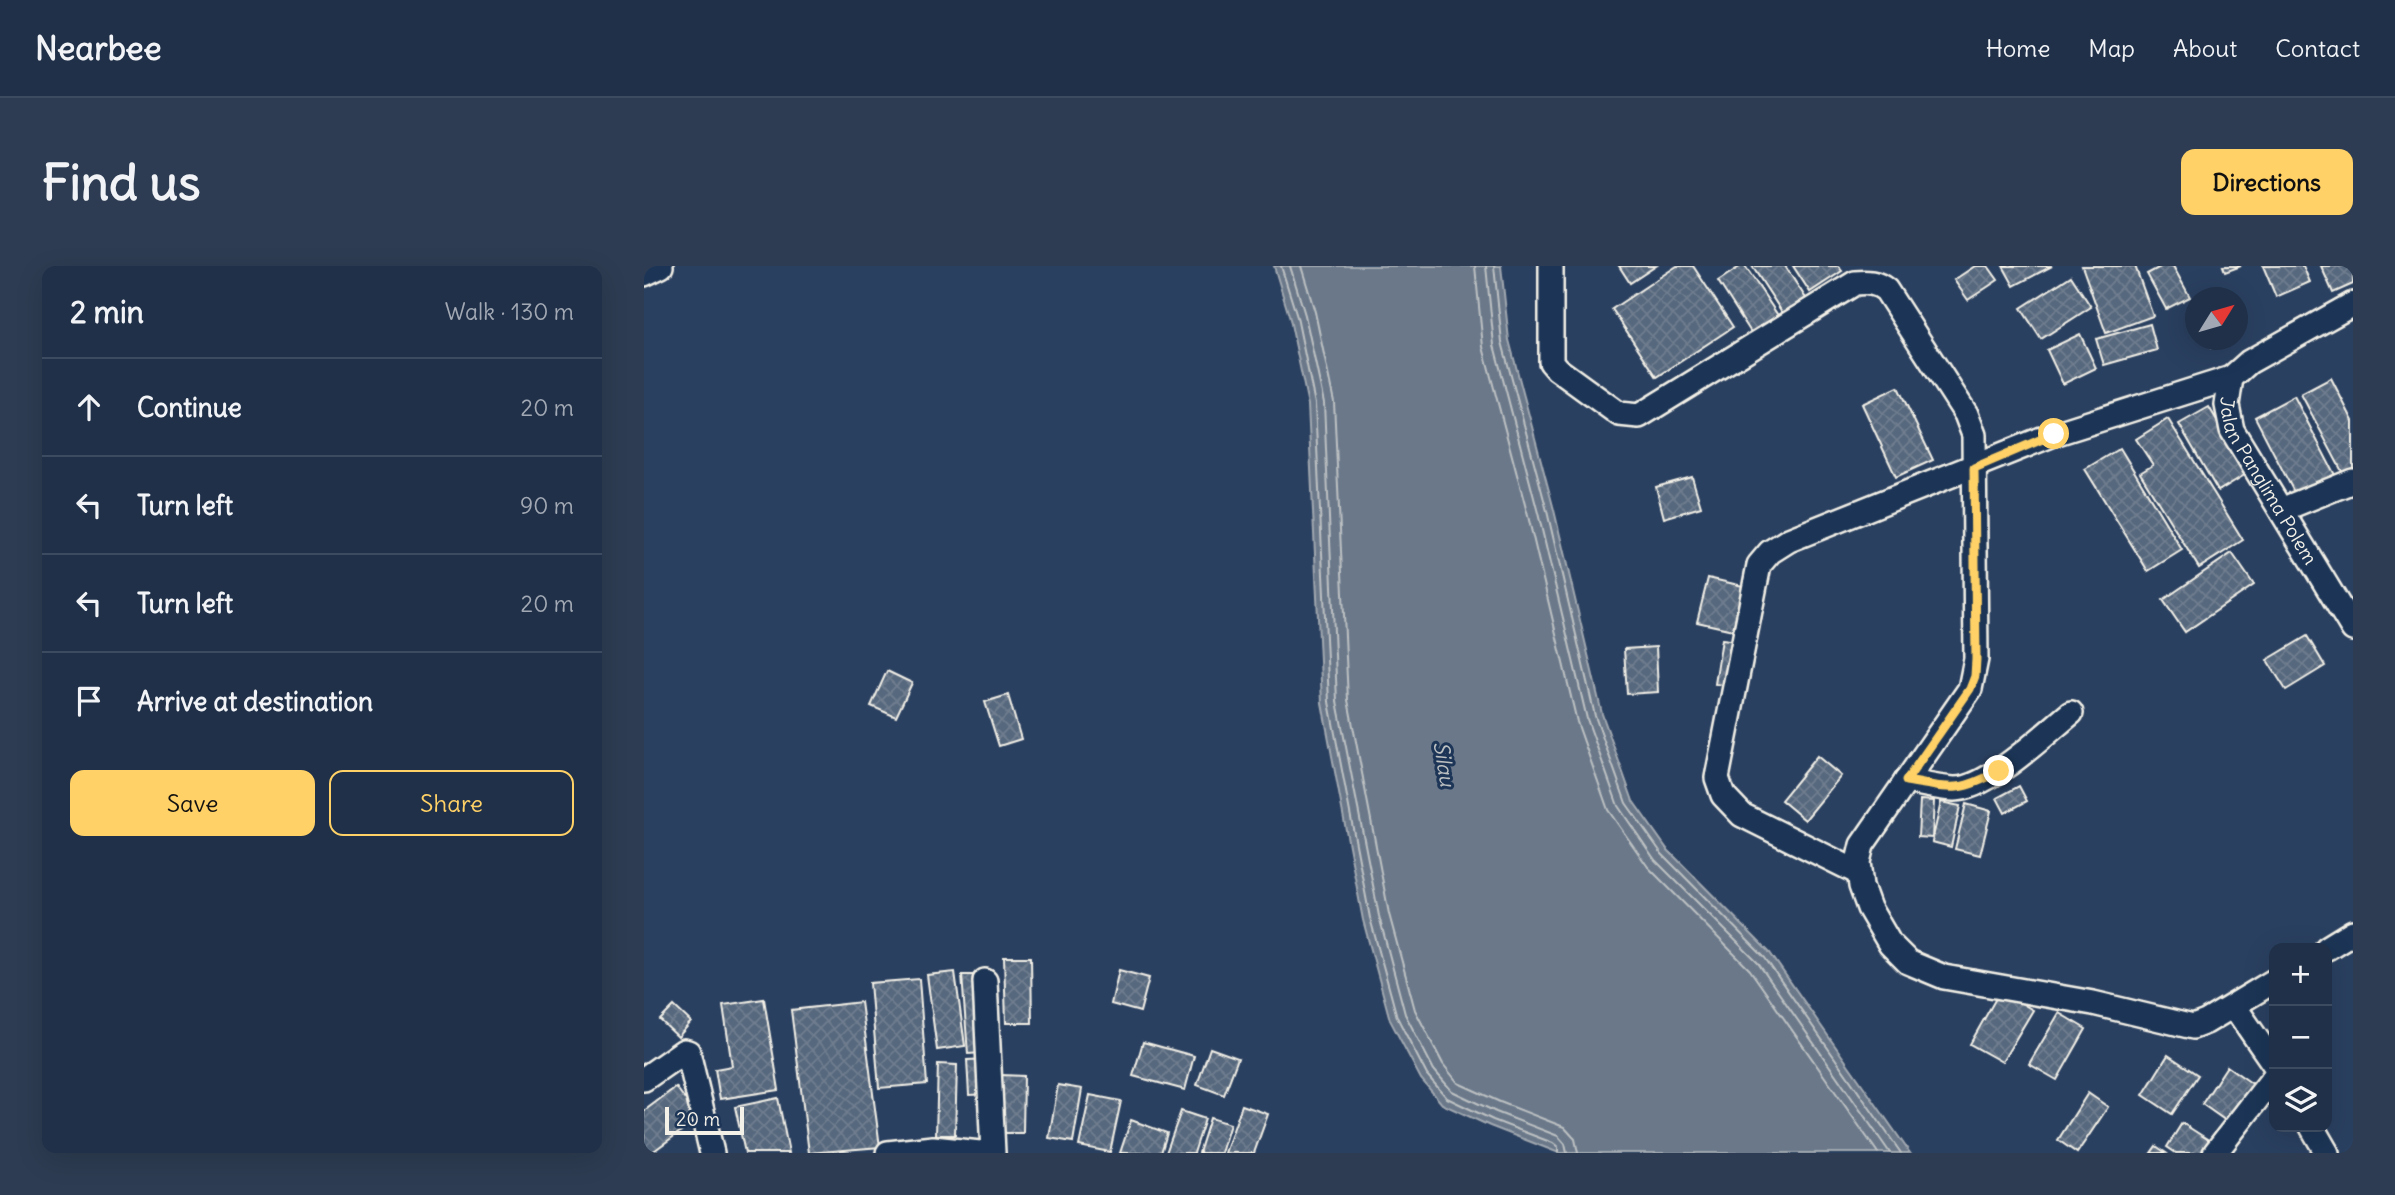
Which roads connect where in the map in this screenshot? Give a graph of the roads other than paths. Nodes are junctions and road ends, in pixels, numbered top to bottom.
1 (661, 266) edge
2 (1551, 266) edge
3 (644, 274) edge
4 (2353, 304) edge
5 (2231, 378) junction
6 (1974, 468) junction
7 (2353, 481) edge
8 (2281, 510) junction
9 (2352, 625) edge
10 (2071, 713) dead end
11 (1906, 781) junction
12 (1859, 873) junction
13 (2353, 932) edge
14 (2332, 945) edge
15 (985, 981) dead end
16 (2269, 984) edge
17 (2234, 1006) junction
18 (2269, 1057) edge
19 (644, 1079) edge
20 (2269, 1083) edge
21 (2315, 1132) edge
22 (712, 1153) edge
23 (888, 1153) edge
24 (980, 1153) edge
25 (993, 1153) edge
26 (2215, 1153) edge
27 (2328, 1153) edge

1 - 3 street
2 - 6 street
4 - 5 street, Jalan Panglima Polem
5 - 6 street
5 - 8 street, Jalan Panglima Polem
6 - 11 street
6 - 12 street
7 - 8 street
8 - 9 street, Jalan Panglima Polem
10 - 11 street
11 - 12 street
12 - 17 street
13 - 14 street
15 - 25 street
16 - 17 street
17 - 18 street
19 - 22 street
20 - 26 street
21 - 27 street
23 - 24 street

